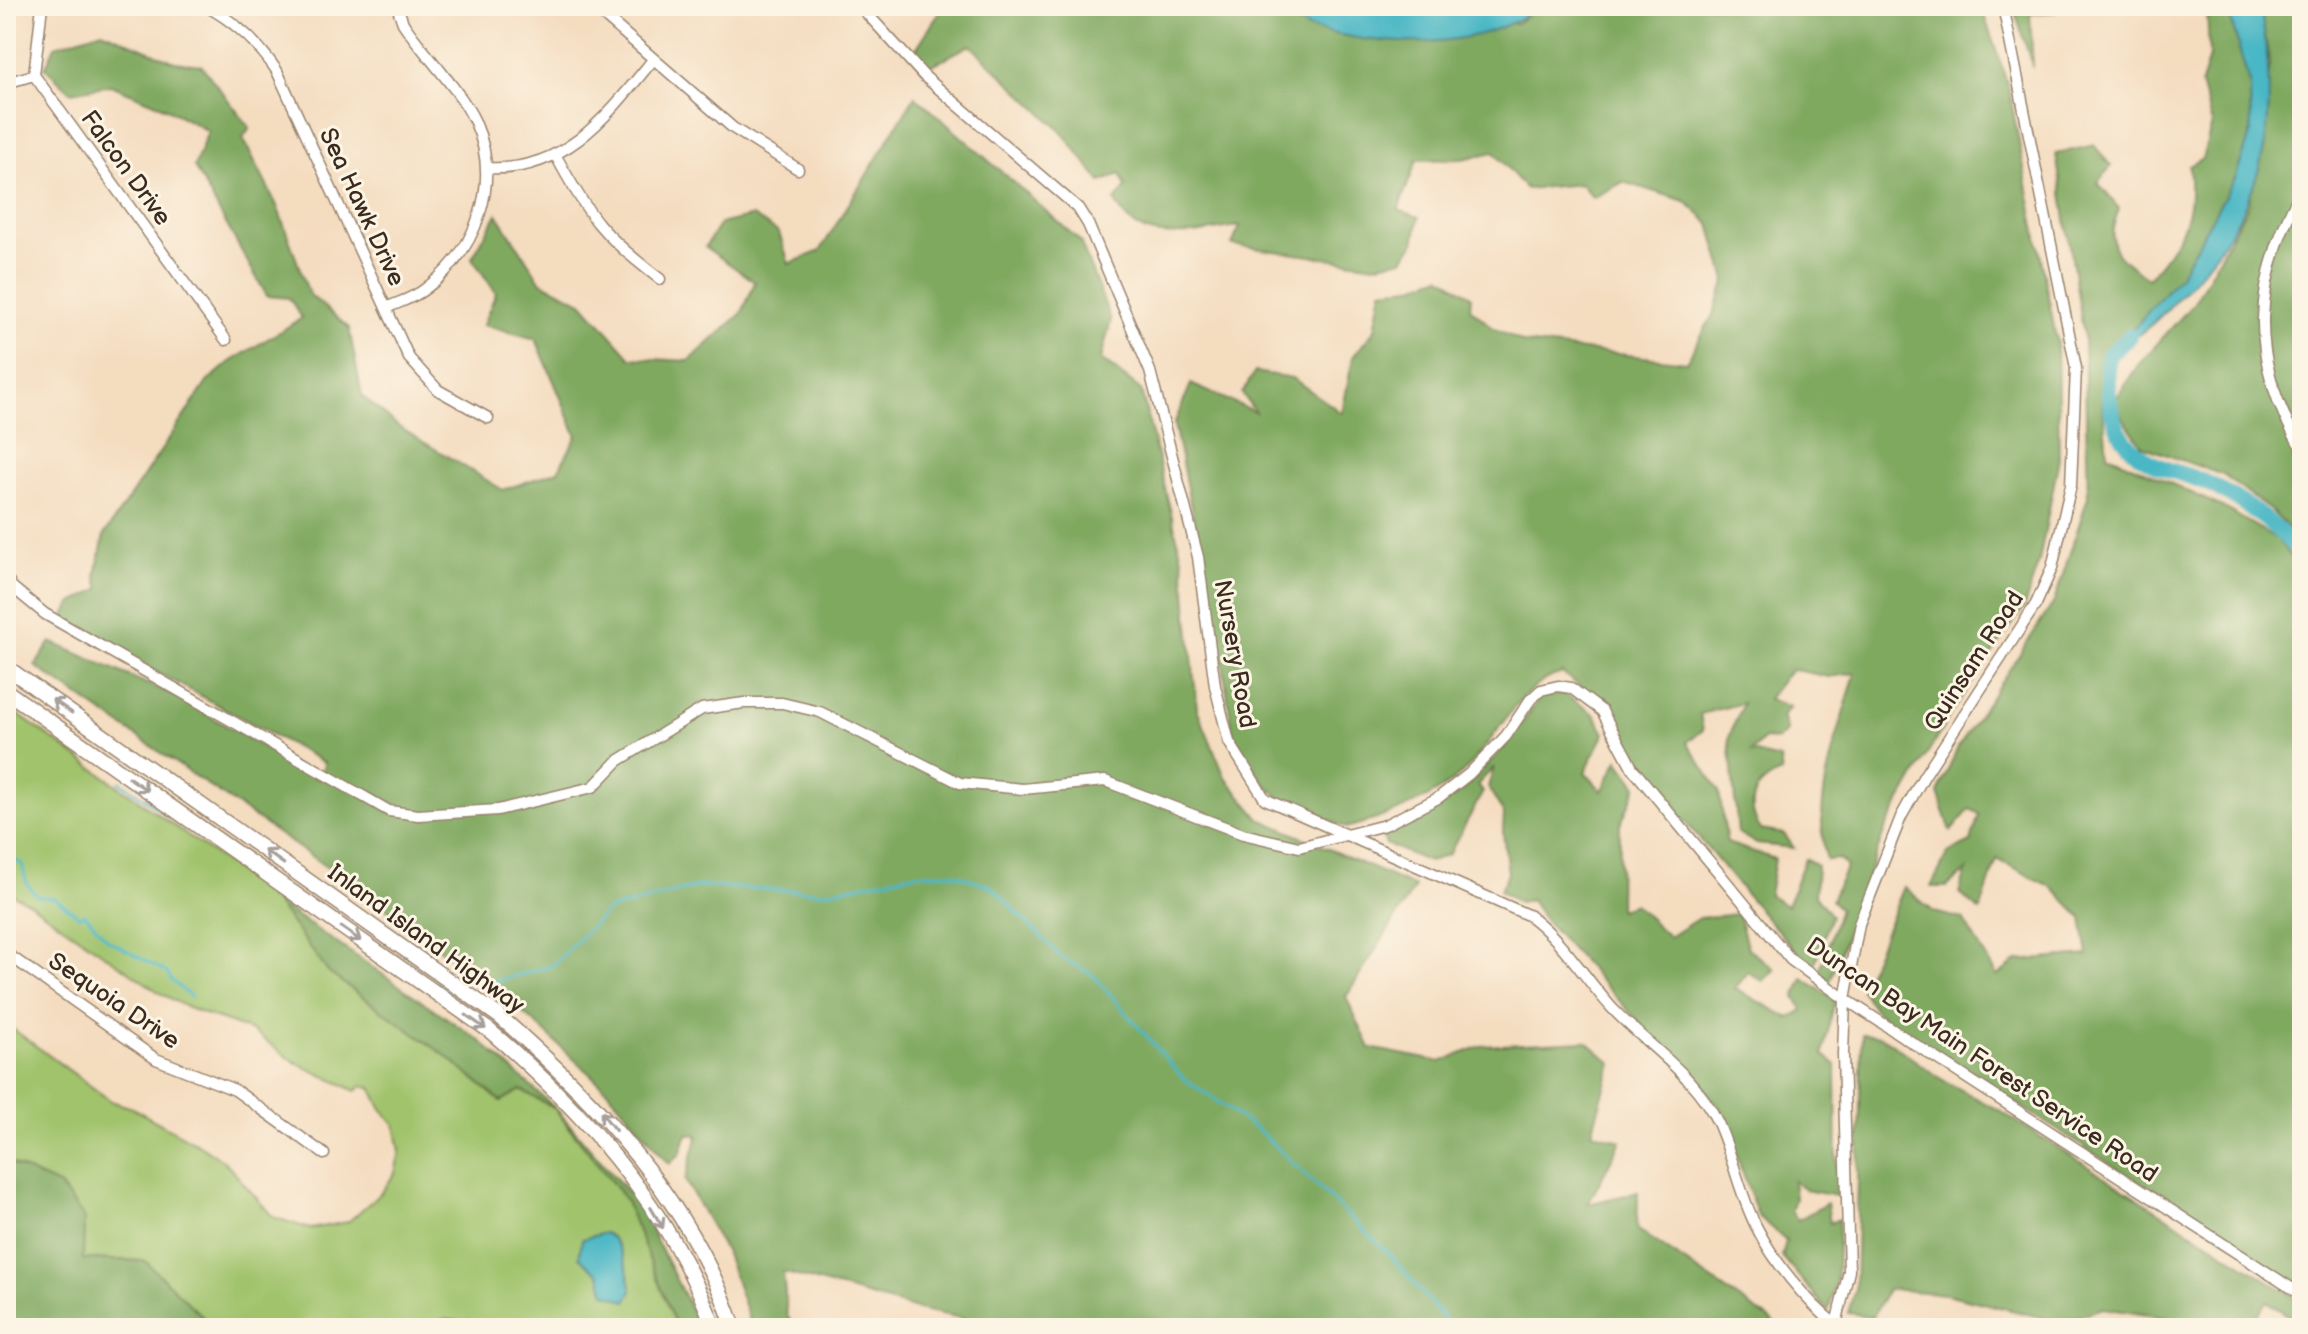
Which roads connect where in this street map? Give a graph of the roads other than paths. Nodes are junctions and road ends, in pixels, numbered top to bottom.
1 (42, 6) edge
2 (206, 6) edge
3 (397, 6) edge
4 (593, 6) edge
5 (860, 6) edge
6 (2003, 6) edge
7 (652, 61) junction
8 (34, 75) junction
9 (6, 83) edge
10 (556, 156) junction
11 (487, 168) junction
12 (798, 169) dead end
13 (2302, 189) edge
14 (660, 279) dead end
15 (386, 308) junction
16 (226, 340) dead end
17 (488, 418) dead end
18 (2302, 449) edge
19 (6, 577) edge
20 (6, 667) edge
21 (6, 691) edge
22 (1349, 835) junction
23 (6, 953) edge
24 (1845, 999) junction
25 (324, 1154) dead end
26 (2302, 1295) edge
27 (1836, 1326) edge
28 (714, 1328) edge
29 (734, 1328) edge

1 - 8 street
2 - 15 street, Sea Hawk Drive
3 - 11 street
4 - 7 street
5 - 22 street, Nursery Road
6 - 24 street, Quinsam Road
7 - 10 street
7 - 12 street
8 - 9 street
8 - 16 street, Falcon Drive
10 - 11 street
10 - 14 street
11 - 15 street
13 - 18 street
15 - 17 street, Sea Hawk Drive
19 - 22 street, Duncan Bay Main Forest Service Road
29 -> 20 highway, Inland Island Highway
21 -> 28 highway, Inland Island Highway
22 - 24 street, Duncan Bay Main Forest Service Road
22 - 27 street, Nursery Road
23 - 25 street, Sequoia Drive
24 - 26 street, Duncan Bay Main Forest Service Road
24 - 27 street, Quinsam Road

